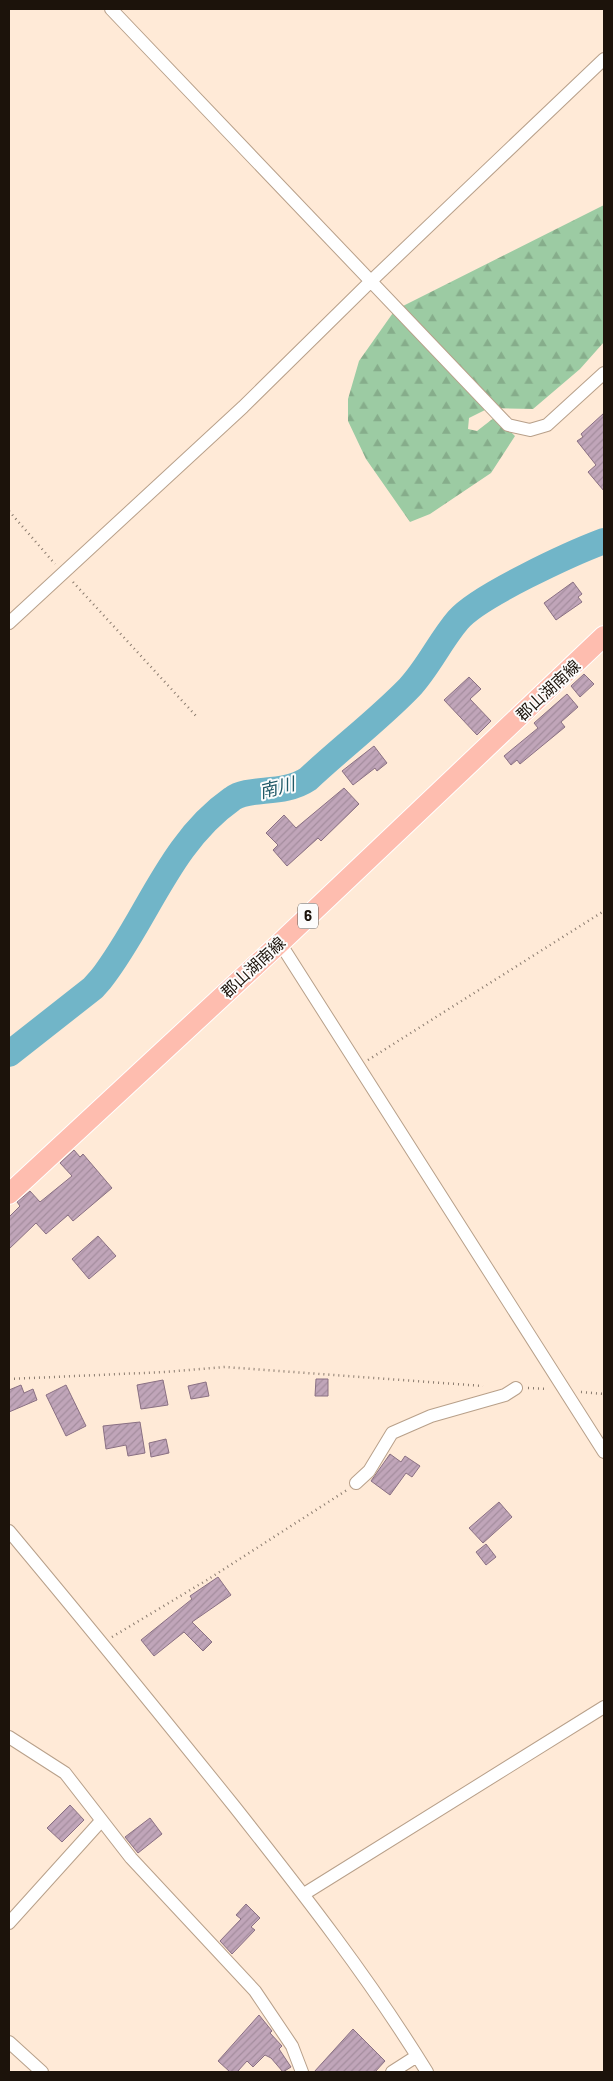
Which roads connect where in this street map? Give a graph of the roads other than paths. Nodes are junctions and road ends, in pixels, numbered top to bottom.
1 (111, 9) edge
2 (604, 59) edge
3 (370, 282) junction
4 (604, 373) edge
5 (9, 624) edge
6 (604, 636) edge
7 (280, 943) junction
8 (9, 1194) edge
9 (516, 1388) road end
10 (604, 1452) edge
11 (356, 1483) road end
12 (9, 1531) edge
13 (604, 1707) edge
14 (9, 1737) edge
15 (101, 1820) junction
16 (304, 1894) junction
17 (9, 1923) edge
18 (9, 2042) edge
19 (417, 2056) junction
20 (42, 2072) edge
21 (302, 2072) edge
22 (392, 2072) edge
23 (427, 2072) edge

1 - 3 street
2 - 3 street
3 - 4 street
3 - 5 street
6 - 7 main road, 郡山湖南線 / 6
7 - 8 main road, 郡山湖南線 / 6
7 - 10 street
9 - 11 street
12 - 16 street
13 - 16 street
14 - 15 street
15 - 17 street
15 - 21 street
16 - 19 street
18 - 20 street
19 - 22 street
19 - 23 street

